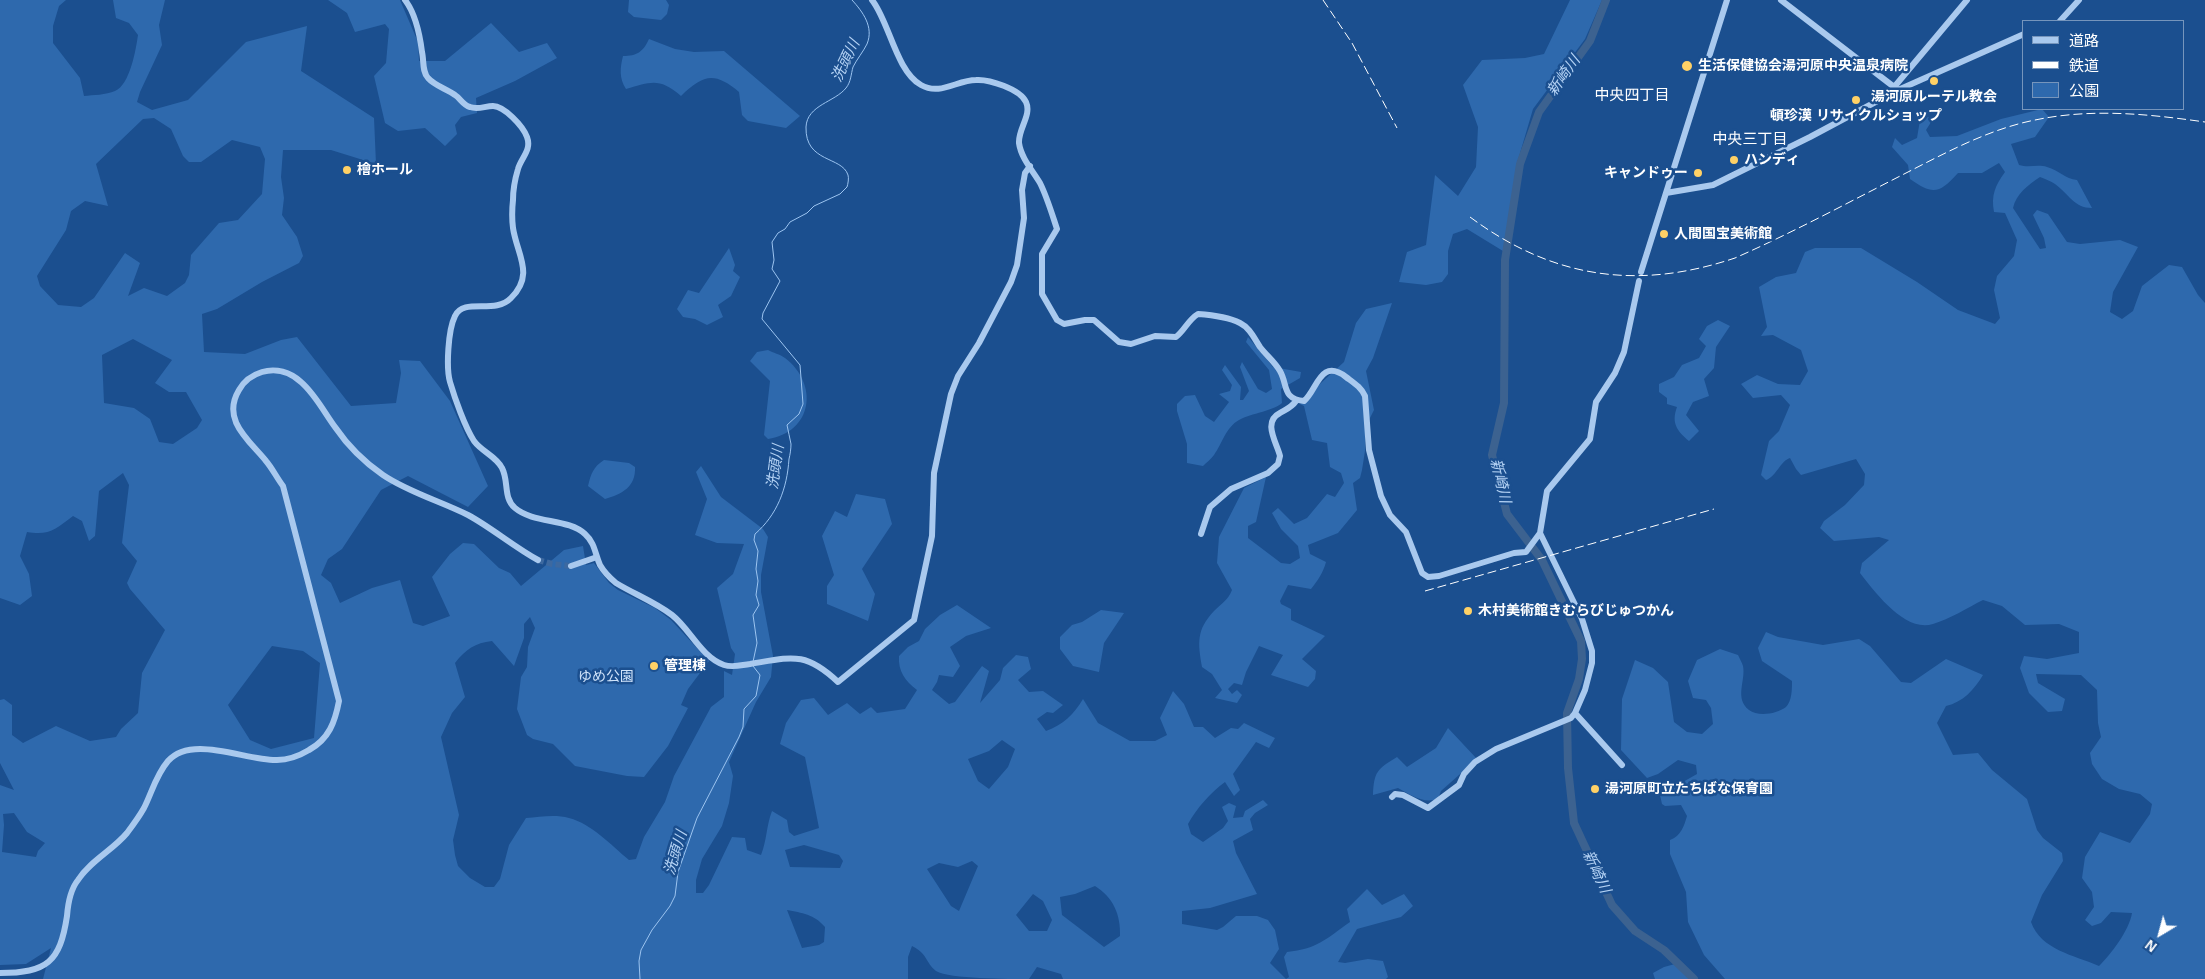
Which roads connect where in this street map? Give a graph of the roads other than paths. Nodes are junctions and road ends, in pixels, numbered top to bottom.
1 (405, 0) edge
2 (872, 0) edge
3 (1727, 0) edge
4 (1781, 0) edge
5 (1967, 0) edge
6 (2077, 1) edge
7 (2061, 20) edge
8 (2022, 35) edge
9 (1897, 88) junction
10 (1030, 166) junction
11 (1666, 192) junction
12 (1641, 272) dead end
13 (1639, 281) dead end
14 (1296, 401) junction
15 (1540, 533) junction
16 (1202, 534) dead end
17 (597, 557) junction
18 (538, 560) tunnel mouth
19 (571, 566) tunnel mouth
20 (1573, 715) junction
21 (1622, 765) dead end
22 (1392, 796) dead end
23 (0, 974) edge

1 - 17 street
2 - 10 street
3 - 11 street
4 - 9 street
5 - 9 street
6 - 7 street
8 - 9 street
9 - 11 street
10 - 14 street
10 - 17 street
11 - 12 street
13 - 15 street
14 - 15 street
14 - 16 street
15 - 20 street
17 - 19 street
18 - 23 street
20 - 21 street
20 - 22 street

